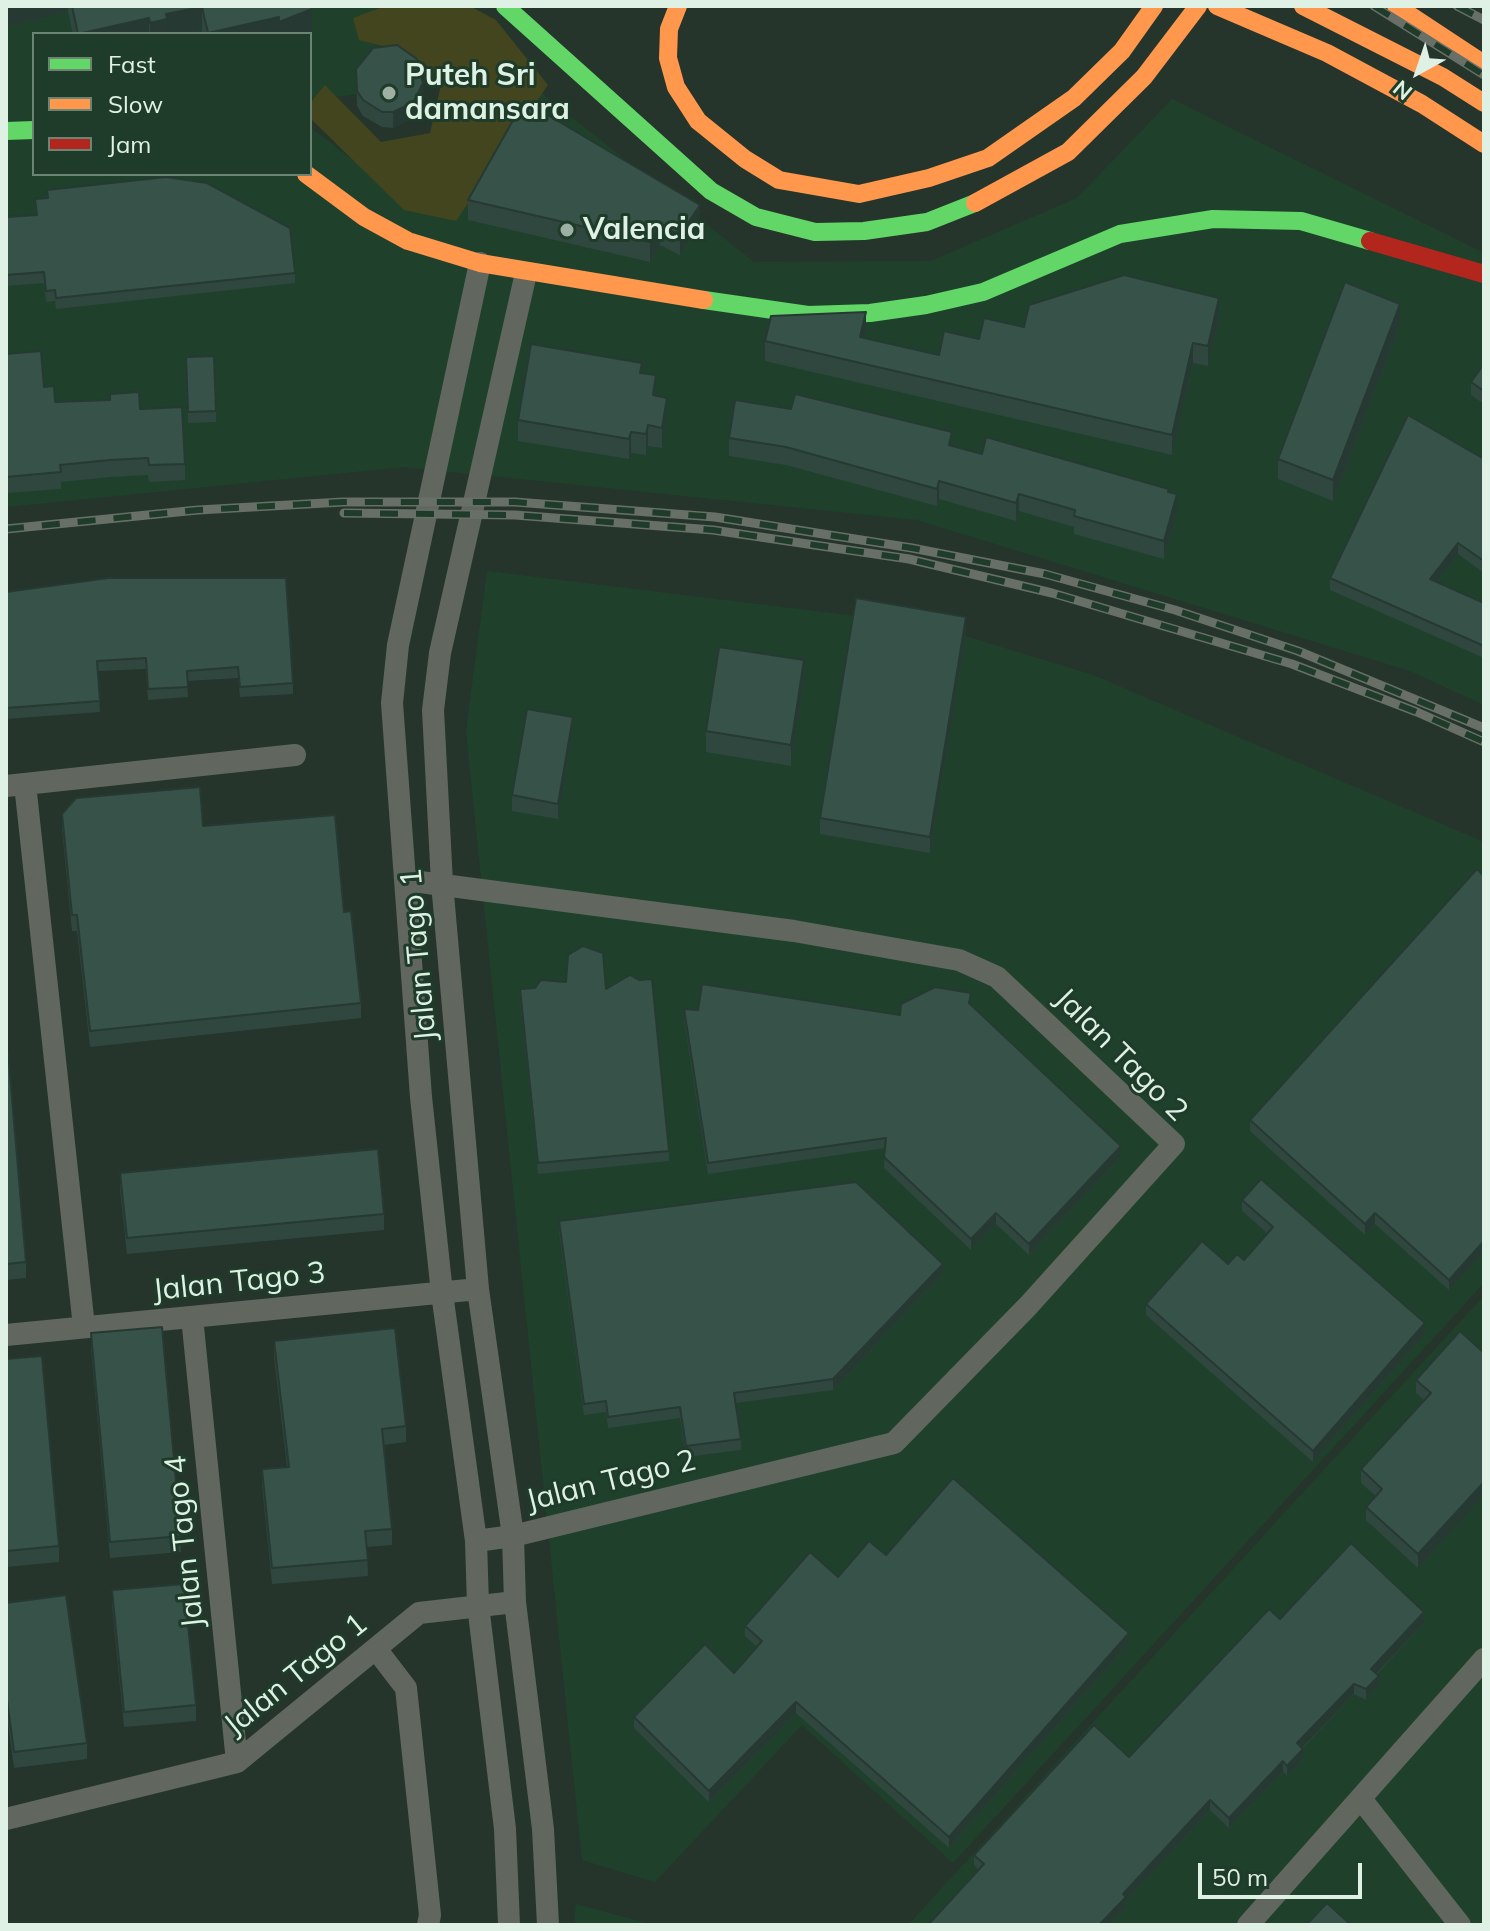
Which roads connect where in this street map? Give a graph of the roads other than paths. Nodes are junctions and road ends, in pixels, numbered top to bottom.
1 (505, 6) edge
2 (678, 6) edge
3 (1154, 6) edge
4 (1198, 6) edge
5 (1217, 6) edge
6 (1303, 6) edge
7 (1396, 6) edge
8 (1484, 64) edge
9 (1484, 103) edge
10 (32, 130) edge
11 (6, 131) edge
12 (1484, 144) edge
13 (309, 176) edge
14 (480, 263) junction
15 (526, 273) junction
16 (1484, 274) edge
17 (295, 755) dead end
18 (15, 785) edge
19 (405, 880) junction
20 (442, 883) junction
21 (478, 1289) junction
22 (442, 1293) junction
23 (192, 1317) junction
24 (84, 1327) junction
25 (6, 1335) edge
26 (513, 1536) junction
27 (476, 1541) junction
28 (515, 1602) junction
29 (478, 1605) junction
30 (376, 1649) junction
31 (1484, 1659) edge
32 (237, 1762) junction
33 (1361, 1799) junction
34 (6, 1819) edge
35 (428, 1925) edge
36 (509, 1925) edge
37 (548, 1925) edge
38 (1248, 1925) edge
39 (1460, 1925) edge

1 - 4 main road
2 - 3 main road
5 - 12 main road
6 - 9 main road
7 - 8 main road
10 - 11 main road
13 - 14 main road
14 - 15 main road
14 - 19 street, Jalan Tago 1
15 - 16 main road
15 - 20 street, Jalan Tago 1
17 - 18 street
18 - 24 street
19 - 20 street, Jalan Tago 2
19 - 22 street, Jalan Tago 1
20 - 21 street, Jalan Tago 1
20 - 26 street, Jalan Tago 2
21 - 22 street, Jalan Tago 3
21 - 26 street, Jalan Tago 1
22 - 23 street, Jalan Tago 3
22 - 27 street, Jalan Tago 1
23 - 24 street, Jalan Tago 3
23 - 32 street, Jalan Tago 4
24 - 25 street, Jalan Tago 3
26 - 27 street, Jalan Tago 2
26 - 28 street, Jalan Tago 1
27 - 29 street, Jalan Tago 1
28 - 29 street, Jalan Tago 1
28 - 37 street
29 - 30 street, Jalan Tago 1
29 - 36 street
30 - 32 street, Jalan Tago 1
30 - 35 street
31 - 33 street
32 - 34 street, Jalan Tago 1
33 - 38 street
33 - 39 street

